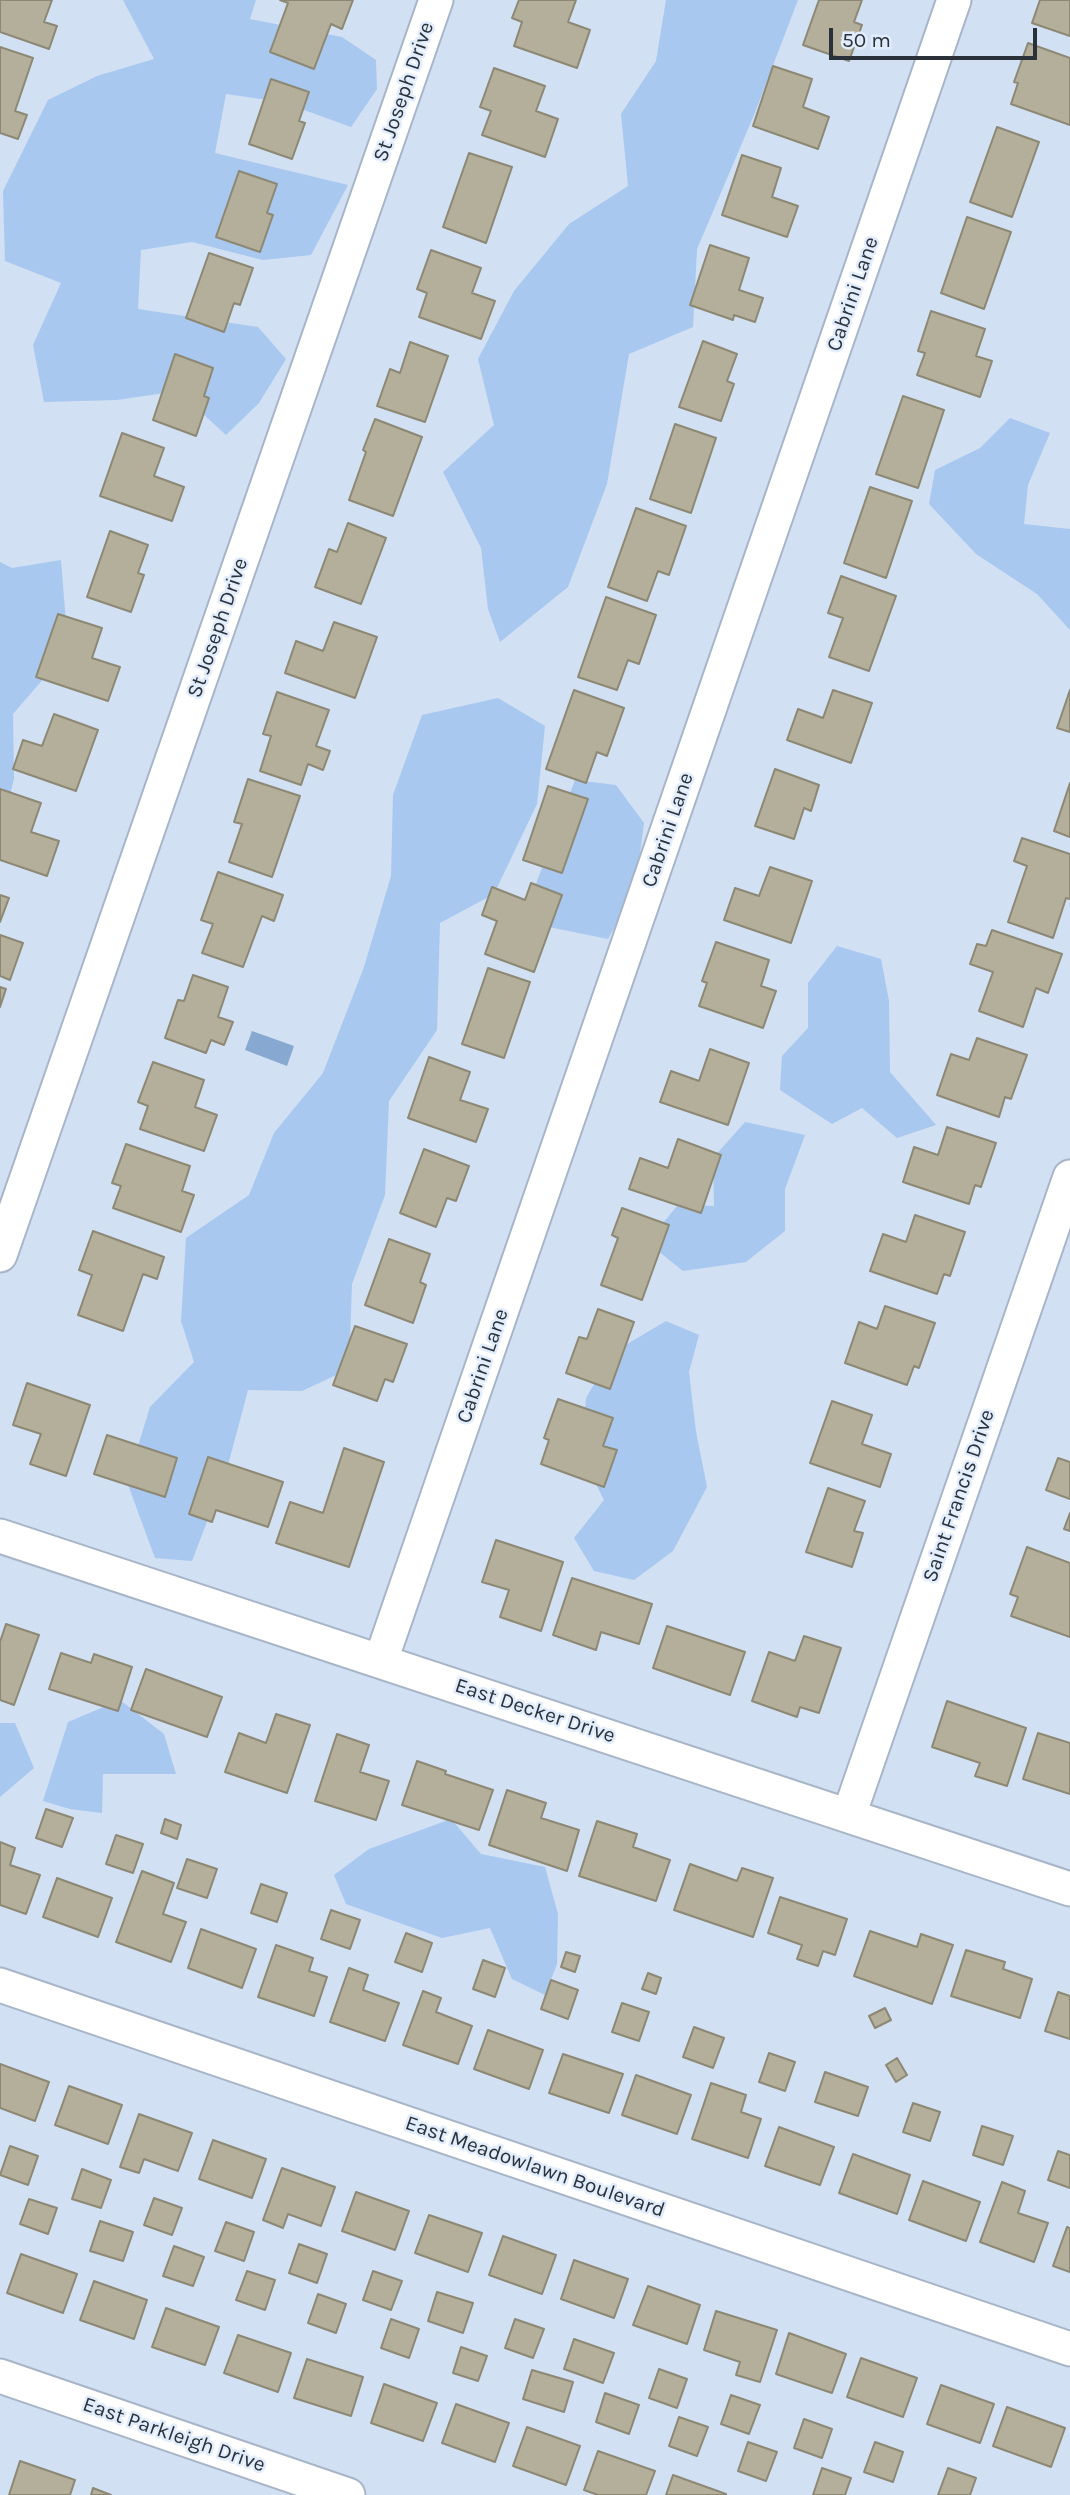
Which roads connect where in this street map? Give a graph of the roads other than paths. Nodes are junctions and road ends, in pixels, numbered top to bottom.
1 (436, 0) edge
2 (954, 0) edge
3 (1070, 1177) edge
4 (0, 1255) edge
5 (0, 1536) edge
6 (381, 1660) junction
7 (849, 1815) junction
8 (1070, 1889) edge
9 (0, 1985) edge
10 (1070, 2349) edge
11 (0, 2376) edge
12 (348, 2495) edge

1 - 4 street, St Joseph Drive
2 - 6 street, Cabrini Lane
3 - 7 street, Saint Francis Drive
5 - 6 street, East Decker Drive
6 - 7 street, East Decker Drive
7 - 8 street, East Decker Drive
9 - 10 street, East Meadowlawn Boulevard
11 - 12 street, East Parkleigh Drive

